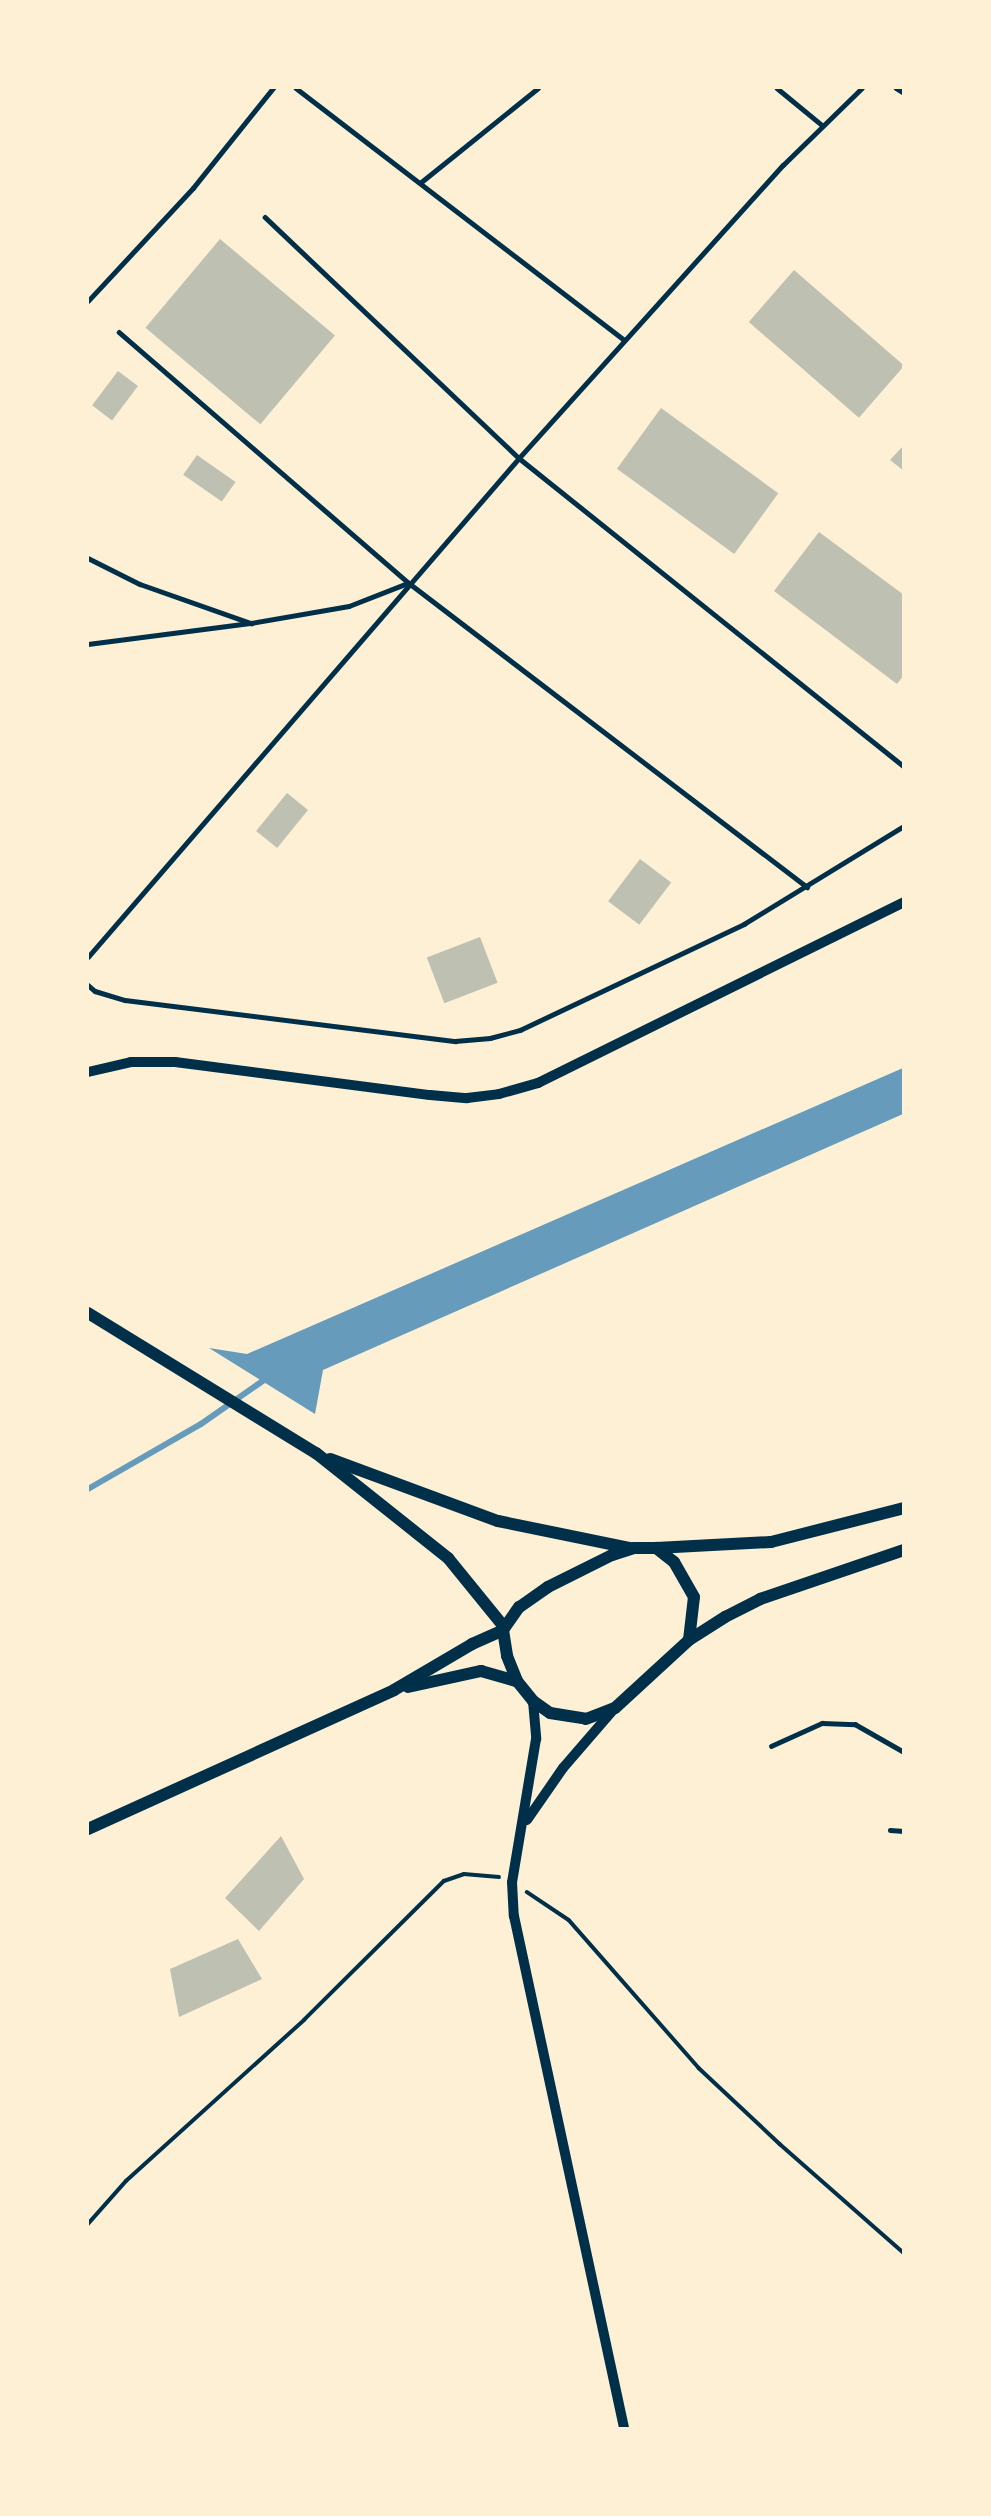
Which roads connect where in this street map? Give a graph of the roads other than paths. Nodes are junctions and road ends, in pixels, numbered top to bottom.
1 (273, 88) edge
2 (296, 88) edge
3 (538, 88) edge
4 (777, 88) edge
5 (862, 88) edge
6 (896, 88) edge
7 (904, 93) edge
8 (822, 125) junction
9 (420, 183) junction
10 (265, 217) dead end
11 (88, 301) edge
12 (119, 332) dead end
13 (624, 340) junction
14 (519, 458) junction
15 (89, 560) edge
16 (409, 583) junction
17 (251, 623) junction
18 (88, 644) edge
19 (904, 766) edge
20 (904, 826) edge
21 (807, 887) junction
22 (904, 902) edge
23 (88, 957) edge
24 (88, 985) edge
25 (88, 1072) edge
26 (88, 1313) edge
27 (316, 1453) junction
28 (904, 1508) edge
29 (634, 1548) junction
30 (656, 1548) junction
31 (904, 1550) edge
32 (504, 1628) junction
33 (690, 1640) junction
34 (517, 1681) junction
35 (394, 1690) junction
36 (533, 1701) junction
37 (615, 1708) junction
38 (771, 1746) dead end
39 (904, 1752) edge
40 (523, 1825) junction
41 (88, 1829) edge
42 (890, 1830) dead end
43 (904, 1831) edge
44 (624, 2428) edge

1 - 11 lane
2 - 9 lane
3 - 9 lane
4 - 8 lane
5 - 8 lane
6 - 7 lane
8 - 13 lane
9 - 13 lane
10 - 14 lane
12 - 16 lane
13 - 14 lane
14 - 16 lane
14 - 19 lane
15 - 17 lane
16 - 17 lane
16 - 21 lane
16 - 23 lane
17 - 18 lane
20 - 21 lane
21 - 24 lane
22 - 25 street
26 - 27 main road
27 - 29 main road
27 - 32 main road
28 - 30 main road
29 - 30 main road
29 - 32 main road
30 - 33 main road
31 - 33 main road
32 - 34 main road
32 - 35 main road
33 - 37 main road
34 - 35 main road
34 - 36 main road
35 - 41 main road
36 - 37 main road
36 - 40 street
37 - 40 street
38 - 39 lane
40 - 44 street
42 - 43 lane

